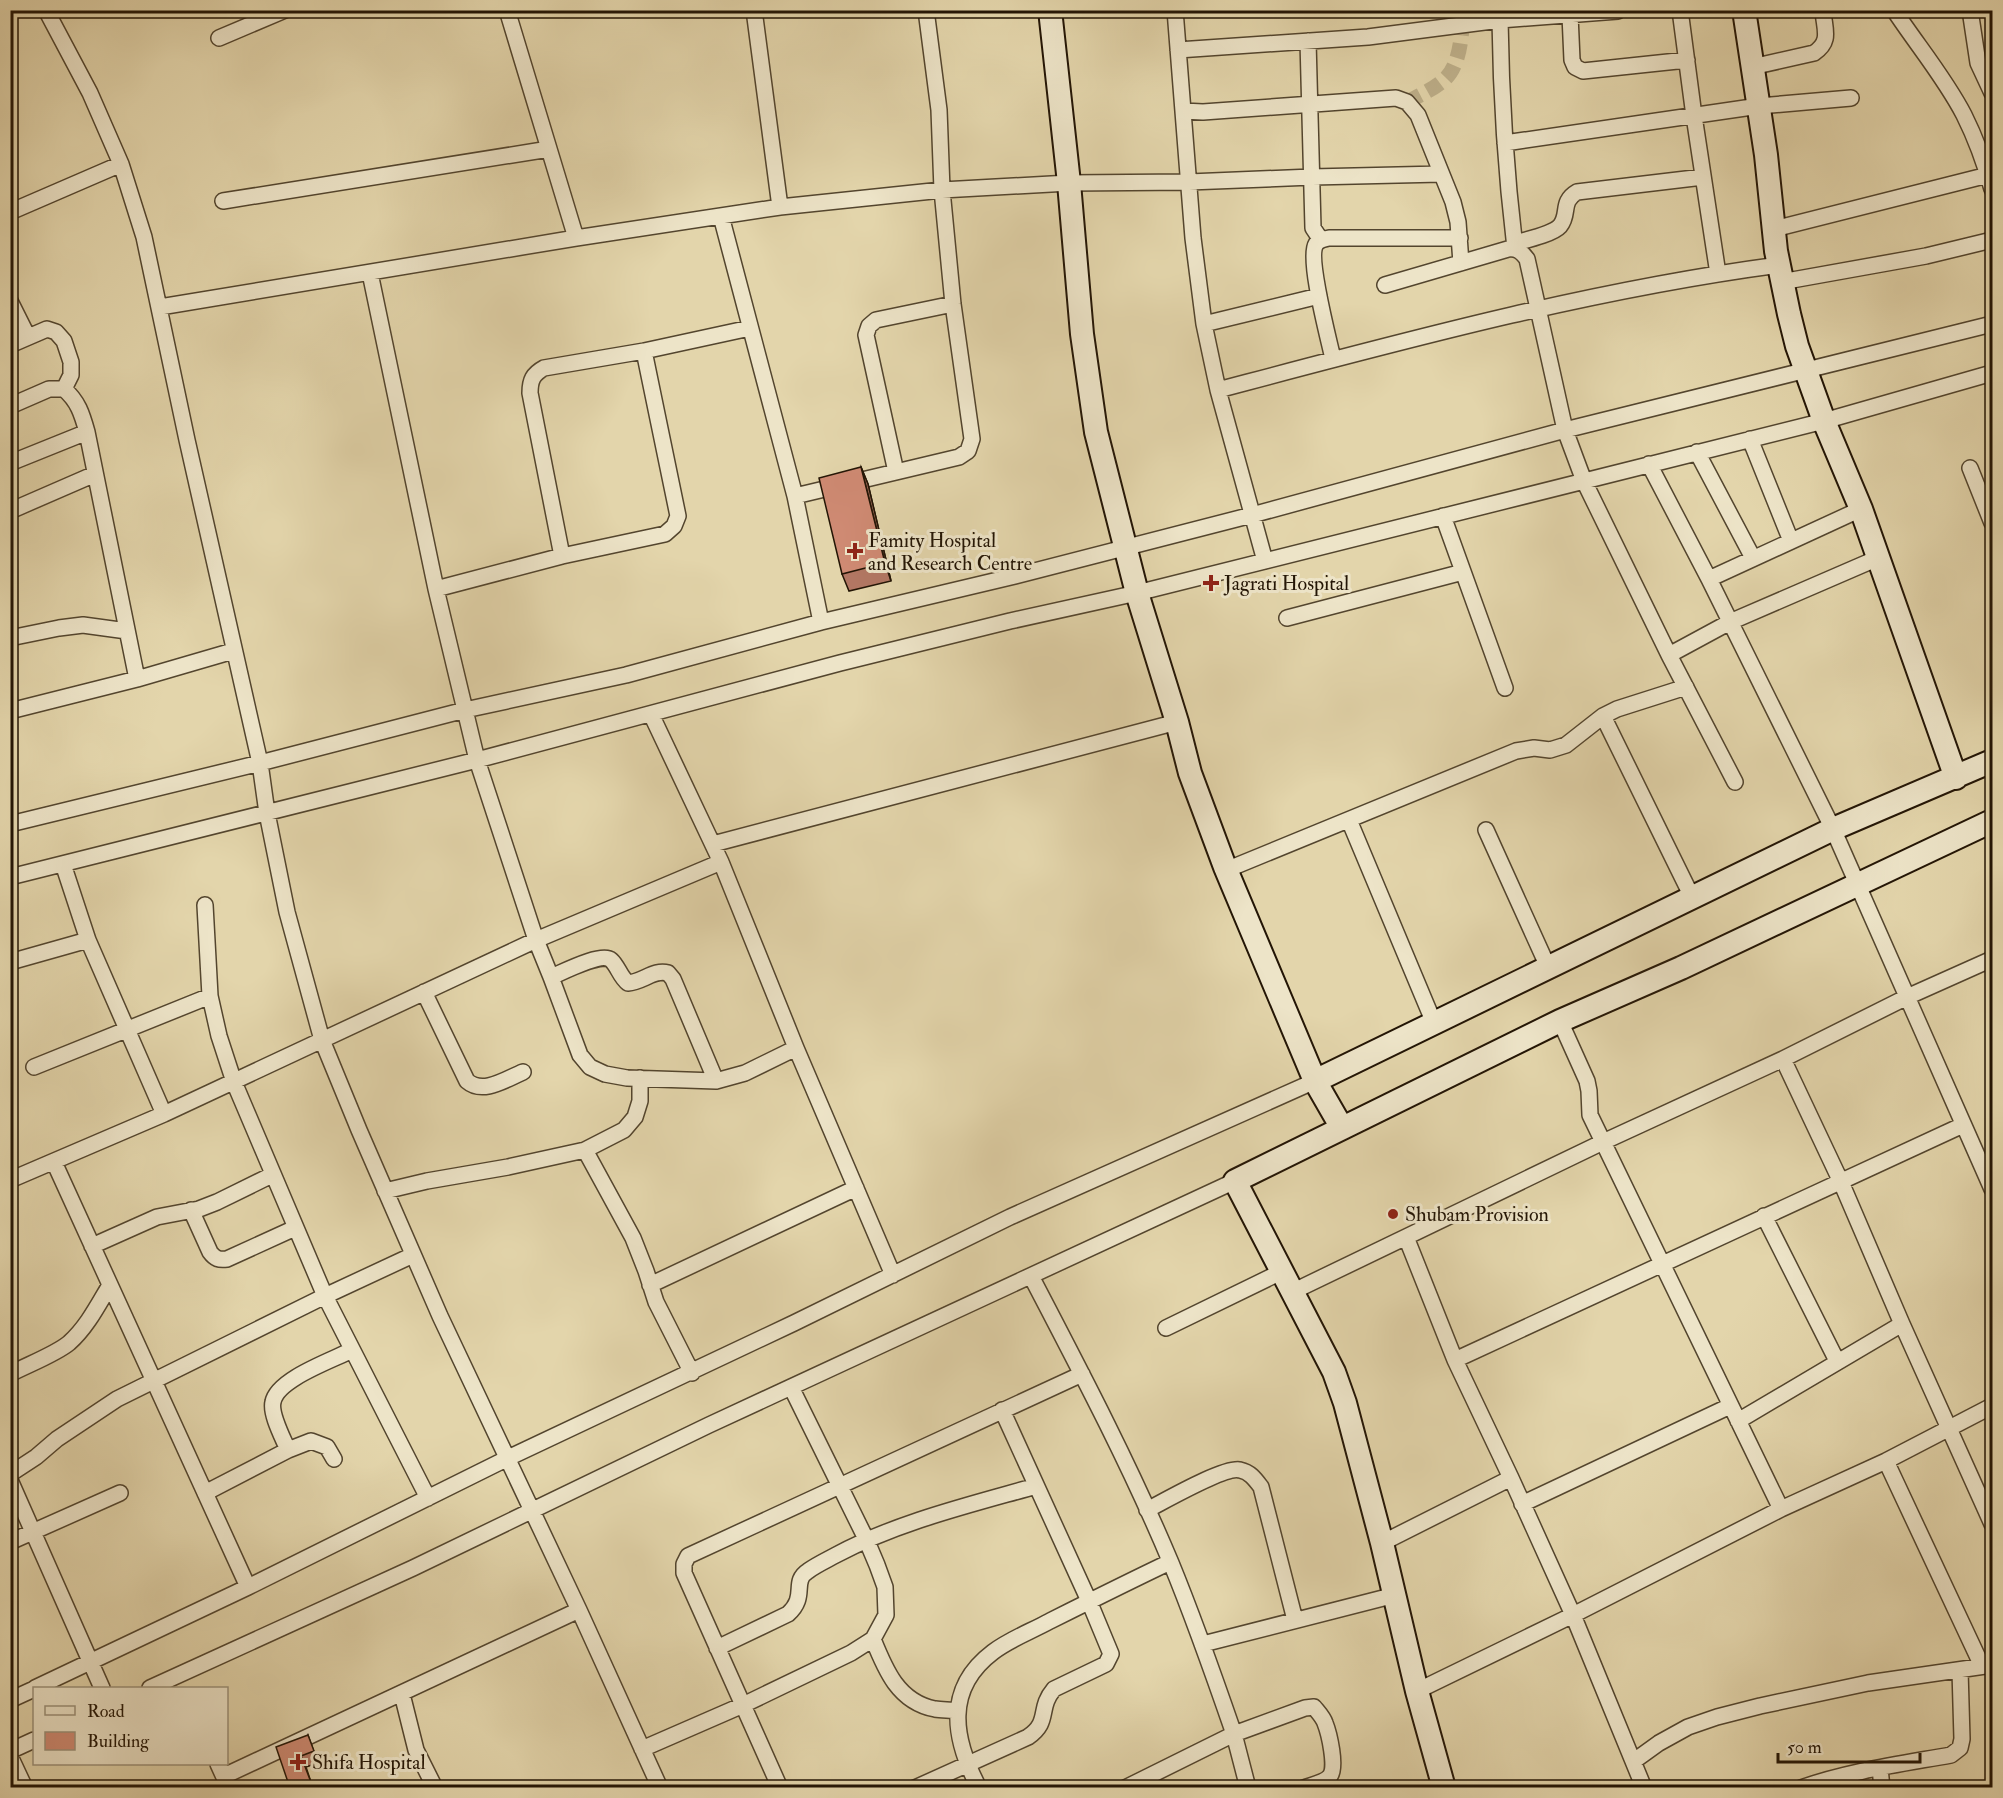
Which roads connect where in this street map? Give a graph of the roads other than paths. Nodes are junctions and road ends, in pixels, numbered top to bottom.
1 (45, 10) edge
2 (285, 10) edge
3 (507, 10) edge
4 (754, 10) edge
5 (926, 10) edge
6 (1050, 10) edge
7 (1175, 10) edge
8 (1618, 10) edge
9 (1680, 10) edge
10 (1744, 10) edge
11 (1822, 10) edge
12 (1894, 10) edge
13 (1970, 10) edge
14 (1570, 15) junction
15 (1500, 20) junction
16 (219, 38) dead end
17 (1308, 41) junction
18 (1178, 51) junction
19 (1687, 60) junction
20 (1752, 67) junction
21 (1992, 93) edge
22 (1851, 98) dead end
23 (1311, 104) junction
24 (1759, 106) junction
25 (1183, 111) junction
26 (1694, 116) junction
27 (1505, 143) junction
28 (549, 149) junction
29 (121, 164) junction
30 (1441, 174) junction
31 (1312, 177) junction
32 (1703, 177) junction
33 (1991, 180) edge
34 (1189, 182) junction
35 (1069, 183) junction
36 (942, 190) junction
37 (223, 201) dead end
38 (780, 207) junction
39 (10, 212) edge
40 (721, 216) junction
41 (1774, 229) junction
42 (576, 238) junction
43 (1460, 238) junction
44 (1321, 240) junction
45 (1992, 240) edge
46 (1515, 246) junction
47 (1461, 263) junction
48 (370, 273) junction
49 (1718, 274) junction
50 (1780, 274) junction
51 (1385, 285) dead end
52 (1319, 296) junction
53 (10, 301) edge
54 (953, 304) junction
55 (160, 307) junction
56 (1537, 310) junction
57 (1204, 324) junction
58 (1992, 324) edge
59 (750, 328) junction
60 (28, 337) junction
61 (10, 345) edge
62 (644, 351) junction
63 (1333, 359) junction
64 (1806, 370) junction
65 (1992, 374) edge
66 (64, 389) junction
67 (1218, 390) junction
68 (10, 406) edge
69 (1824, 421) junction
70 (1565, 430) junction
71 (87, 432) junction
72 (1750, 439) junction
73 (1697, 452) junction
74 (10, 463) edge
75 (1649, 464) junction
76 (1971, 468) dead end
77 (896, 472) junction
78 (95, 474) junction
79 (1584, 481) junction
80 (795, 496) junction
81 (1860, 509) junction
82 (10, 512) edge
83 (1252, 515) junction
84 (1443, 516) junction
85 (1992, 523) edge
86 (1791, 541) junction
87 (1125, 547) junction
88 (562, 556) junction
89 (1753, 558) junction
90 (1878, 558) junction
91 (1265, 561) junction
92 (1463, 572) junction
93 (1709, 579) junction
94 (436, 589) junction
95 (1137, 593) junction
96 (1287, 618) dead end
97 (821, 622) junction
98 (1730, 622) junction
99 (127, 631) junction
100 (10, 638) edge
101 (233, 651) junction
102 (1669, 655) junction
103 (137, 679) junction
104 (1686, 687) junction
105 (1505, 688) dead end
106 (465, 710) junction
107 (10, 711) edge
108 (651, 714) junction
109 (1603, 716) junction
110 (1177, 722) junction
111 (477, 760) junction
112 (1992, 761) edge
113 (260, 763) junction
114 (1956, 778) junction
115 (1735, 782) dead end
116 (267, 813) junction
117 (1349, 820) junction
118 (1992, 821) edge
119 (10, 824) edge
120 (1833, 829) junction
121 (1486, 830) dead end
122 (713, 844) junction
123 (721, 862) junction
124 (63, 864) junction
125 (1226, 870) junction
126 (10, 877) edge
127 (1856, 884) junction
128 (1692, 897) junction
129 (205, 905) dead end
130 (88, 940) junction
131 (536, 940) junction
132 (1992, 959) edge
133 (10, 962) edge
134 (1548, 967) junction
135 (551, 976) junction
136 (424, 992) junction
137 (210, 996) junction
138 (1907, 997) junction
139 (1560, 1021) junction
140 (1434, 1023) junction
141 (126, 1029) junction
142 (322, 1040) junction
143 (796, 1048) junction
144 (1783, 1059) junction
145 (34, 1067) dead end
146 (523, 1072) dead end
147 (640, 1078) junction
148 (716, 1081) junction
149 (1315, 1081) junction
150 (234, 1082) junction
151 (164, 1114) junction
152 (1963, 1125) junction
153 (1342, 1128) junction
154 (1603, 1142) junction
155 (585, 1150) junction
156 (54, 1162) junction
157 (272, 1175) junction
158 (10, 1180) edge
159 (1235, 1180) junction
160 (1841, 1182) junction
161 (856, 1188) junction
162 (1992, 1189) edge
163 (385, 1191) junction
164 (191, 1210) junction
165 (1764, 1216) junction
166 (295, 1228) junction
167 (1406, 1237) junction
168 (92, 1246) junction
169 (413, 1254) junction
170 (1662, 1266) junction
171 (1281, 1272) junction
172 (893, 1275) junction
173 (1031, 1276) junction
174 (110, 1285) junction
175 (650, 1285) junction
176 (1292, 1292) junction
177 (325, 1296) junction
178 (1902, 1324) junction
179 (1166, 1328) dead end
180 (352, 1350) junction
181 (1455, 1360) junction
182 (1838, 1361) junction
183 (692, 1372) junction
184 (10, 1374) edge
185 (1082, 1374) junction
186 (153, 1380) junction
187 (791, 1387) junction
188 (1730, 1406) junction
189 (1992, 1406) edge
190 (1002, 1410) junction
191 (1738, 1421) junction
192 (1950, 1428) junction
193 (288, 1450) junction
194 (507, 1458) junction
195 (334, 1459) dead end
196 (1887, 1461) junction
197 (10, 1474) edge
198 (1511, 1478) junction
199 (10, 1480) edge
200 (1036, 1486) junction
201 (839, 1487) junction
202 (120, 1493) dead end
203 (205, 1493) junction
204 (428, 1498) junction
205 (1522, 1504) junction
206 (1781, 1509) junction
207 (1147, 1510) junction
208 (533, 1512) junction
209 (1992, 1524) edge
210 (33, 1534) junction
211 (866, 1539) junction
212 (10, 1542) edge
213 (1382, 1542) junction
214 (1170, 1562) junction
215 (248, 1587) junction
216 (1395, 1595) junction
217 (1089, 1601) junction
218 (579, 1610) junction
219 (1573, 1615) junction
220 (1295, 1620) junction
221 (873, 1639) junction
222 (1203, 1644) junction
223 (717, 1648) junction
224 (92, 1663) junction
225 (1987, 1666) edge
226 (1960, 1670) junction
227 (181, 1683) edge
228 (39, 1687) edge
229 (101, 1687) edge
230 (160, 1687) edge
231 (33, 1690) edge
232 (1417, 1691) junction
233 (402, 1694) junction
234 (10, 1700) edge
235 (742, 1705) junction
236 (958, 1711) junction
237 (1234, 1734) junction
238 (33, 1740) edge
239 (642, 1749) junction
240 (10, 1751) edge
241 (10, 1756) edge
242 (1634, 1761) junction
243 (967, 1765) junction
244 (1880, 1768) junction
245 (224, 1776) edge
246 (25, 1788) edge
247 (435, 1788) edge
248 (660, 1788) edge
249 (780, 1788) edge
250 (915, 1788) edge
251 (979, 1788) edge
252 (1125, 1788) edge
253 (1248, 1788) edge
254 (1304, 1788) edge
255 (1444, 1788) edge
256 (1644, 1788) edge
257 (1802, 1788) edge
258 (1882, 1788) edge

1 - 29 street
2 - 16 street
3 - 28 street
4 - 38 street
5 - 36 street
6 - 35 street
7 - 18 street
8 - 14 street
9 - 19 street
10 - 20 street
11 - 20 street
12 - 33 street
13 - 21 street
14 - 15 street
14 - 19 street
15 - 17 street
15 - 27 street
17 - 18 street
17 - 23 street
18 - 25 street
19 - 26 street
20 - 24 street
22 - 24 street
23 - 25 street
23 - 30 street
23 - 31 street
24 - 26 street
24 - 41 street
25 - 34 street
26 - 27 street
26 - 32 street
27 - 46 street
28 - 37 street
28 - 42 street
29 - 39 street
29 - 55 street
30 - 31 street
30 - 43 street
31 - 34 street
31 - 44 street
32 - 46 street
32 - 49 street
33 - 41 street
34 - 35 street
34 - 57 street
35 - 36 street
35 - 87 street
36 - 38 street
36 - 54 street
38 - 40 street
40 - 42 street
40 - 59 street
41 - 50 street
42 - 48 street
43 - 44 street
43 - 47 street
44 - 52 street
45 - 50 street
46 - 47 street
46 - 56 street
47 - 51 street
48 - 55 street
48 - 94 street
49 - 50 street
49 - 56 street
50 - 64 street
52 - 57 street
52 - 63 street
53 - 60 street
54 - 77 street
54 - 77 street
55 - 101 street
56 - 63 street
56 - 70 street
57 - 67 street
58 - 64 street
59 - 62 street
59 - 80 street
60 - 61 street
60 - 66 street
62 - 88 street
62 - 88 street
63 - 67 street
64 - 69 street
64 - 70 street
65 - 69 street
66 - 68 street
66 - 71 street
67 - 83 street
69 - 72 street
69 - 81 street
70 - 79 street
70 - 83 street
71 - 74 street
71 - 78 street
72 - 73 street
72 - 86 street
73 - 75 street
73 - 89 street
75 - 79 street
75 - 93 street
76 - 85 street
77 - 80 street
78 - 82 street
78 - 99 street
79 - 84 street
79 - 102 street
80 - 97 street
81 - 86 street
81 - 90 street
83 - 87 street
83 - 91 street
84 - 91 street
84 - 92 street
86 - 89 street
87 - 95 street
87 - 97 street
88 - 94 street
89 - 93 street
90 - 98 street
90 - 114 street
91 - 95 street
92 - 96 street
92 - 105 street
93 - 98 street
94 - 106 street
95 - 108 street
95 - 110 street
97 - 106 street
98 - 102 street
98 - 120 street
99 - 100 street
99 - 103 street
101 - 103 street
101 - 113 street
102 - 104 street
103 - 107 street
104 - 109 street
104 - 115 street
106 - 111 street
106 - 113 street
108 - 111 street
108 - 122 street
109 - 117 street
109 - 128 street
110 - 122 street
110 - 125 street
111 - 116 street
111 - 131 street
112 - 114 street
113 - 116 street
113 - 119 street
114 - 120 street
116 - 124 street
116 - 142 street
117 - 125 street
117 - 140 street
118 - 127 street
120 - 127 street
120 - 128 street
121 - 134 street
122 - 123 street
123 - 131 street
123 - 143 street
124 - 126 street
124 - 130 street
125 - 149 street
127 - 138 street
127 - 139 street
128 - 134 street
129 - 137 street
130 - 133 street
130 - 141 street
131 - 135 street
131 - 136 street
132 - 138 street
134 - 140 street
135 - 147 street
135 - 148 street
136 - 142 street
136 - 146 street
137 - 141 street
137 - 150 street
138 - 144 street
138 - 152 street
139 - 153 street
139 - 154 street
140 - 149 street
141 - 145 street
141 - 151 street
142 - 150 street
142 - 163 street
143 - 148 street
143 - 161 street
144 - 154 street
144 - 160 street
147 - 148 street
147 - 155 street
149 - 153 street
149 - 172 street
150 - 151 street
150 - 157 street
151 - 156 street
152 - 160 street
152 - 162 street
153 - 159 street
154 - 167 street
154 - 170 street
155 - 163 street
155 - 175 street
156 - 158 street
156 - 168 street
157 - 164 street
157 - 166 street
159 - 171 street
159 - 173 street
160 - 165 street
160 - 178 street
161 - 172 street
161 - 175 street
163 - 169 street
164 - 166 street
164 - 168 street
165 - 170 street
165 - 182 street
166 - 177 street
167 - 176 street
167 - 181 street
168 - 174 street
169 - 177 street
169 - 194 street
170 - 181 street
170 - 188 street
171 - 176 street
171 - 179 street
172 - 183 street
173 - 185 street
173 - 187 street
174 - 184 street
174 - 186 street
175 - 183 street
176 - 213 street
177 - 180 street
177 - 186 street
178 - 182 street
178 - 192 street
180 - 193 street
180 - 204 street
181 - 198 street
182 - 191 street
183 - 194 street
185 - 190 street
185 - 207 street
186 - 197 street
186 - 203 street
187 - 201 street
187 - 208 street
188 - 191 street
188 - 205 street
189 - 192 street
190 - 200 street
190 - 201 street
191 - 206 street
192 - 196 street
192 - 209 street
193 - 195 street
193 - 203 street
194 - 204 street
194 - 208 street
196 - 206 street
196 - 225 street
198 - 205 street
198 - 213 street
199 - 210 street
200 - 211 street
200 - 217 street
201 - 211 street
201 - 223 street
202 - 210 street
203 - 215 street
204 - 215 street
205 - 219 street
206 - 219 street
207 - 214 street
207 - 220 street
208 - 218 street
208 - 227 street
210 - 212 street
210 - 224 street
211 - 221 street
211 - 223 street
213 - 216 street
214 - 217 street
214 - 222 street
215 - 224 street
216 - 220 street
216 - 232 street
217 - 236 street
217 - 243 street
218 - 233 street
218 - 239 street
219 - 232 street
219 - 242 street
220 - 222 street
221 - 235 street
221 - 236 street
222 - 237 street
223 - 235 street
224 - 228 street
224 - 229 street
225 - 226 street
226 - 242 street
226 - 244 street
227 - 230 street
231 - 234 street
232 - 255 street
233 - 245 street
233 - 247 street
235 - 239 street
235 - 249 street
236 - 243 street
237 - 252 street
237 - 253 street
237 - 254 street
238 - 240 street
239 - 248 street
241 - 246 street
242 - 256 street
243 - 250 street
243 - 251 street
244 - 257 street
244 - 258 street

